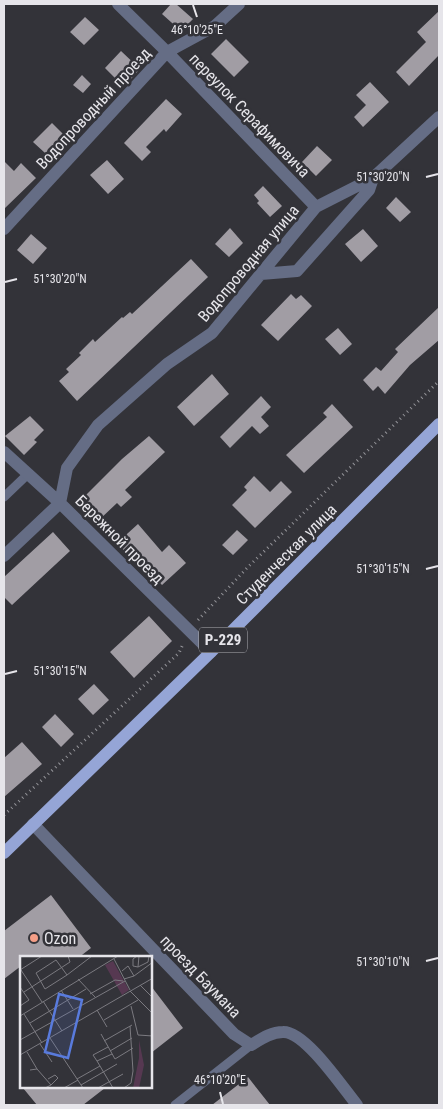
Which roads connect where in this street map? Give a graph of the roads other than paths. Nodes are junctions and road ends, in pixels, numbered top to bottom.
1 (118, 4) edge
2 (239, 4) edge
3 (167, 52) junction
4 (439, 117) edge
5 (373, 178) junction
6 (316, 208) junction
7 (4, 229) edge
8 (261, 274) junction
9 (439, 424) edge
10 (4, 452) edge
11 (28, 474) junction
12 (4, 497) edge
13 (60, 503) junction
14 (4, 556) edge
15 (211, 652) junction
16 (33, 824) junction
17 (4, 852) edge
18 (251, 1045) junction
19 (174, 1105) edge
20 (357, 1105) edge

1 - 3 street, переулок Серафимовича
2 - 3 street, Водопроводный проезд
3 - 6 street, переулок Серафимовича
3 - 7 street, Водопроводный проезд
4 - 5 street, Водопроводная улица
5 - 6 street, Водопроводная улица
5 - 8 street
6 - 8 street, Водопроводная улица
8 - 13 street, Водопроводная улица
9 - 15 main road, Студенческая улица / Р-229
10 - 11 street, Бережной проезд
11 - 12 lane
11 - 13 street, Бережной проезд
13 - 14 street
13 - 15 street, Бережной проезд
15 - 16 main road, Студенческая улица / Р-229
16 - 17 main road, Студенческая улица / Р-229
16 - 18 street, проезд Баумана
18 - 19 lane
18 - 20 street

